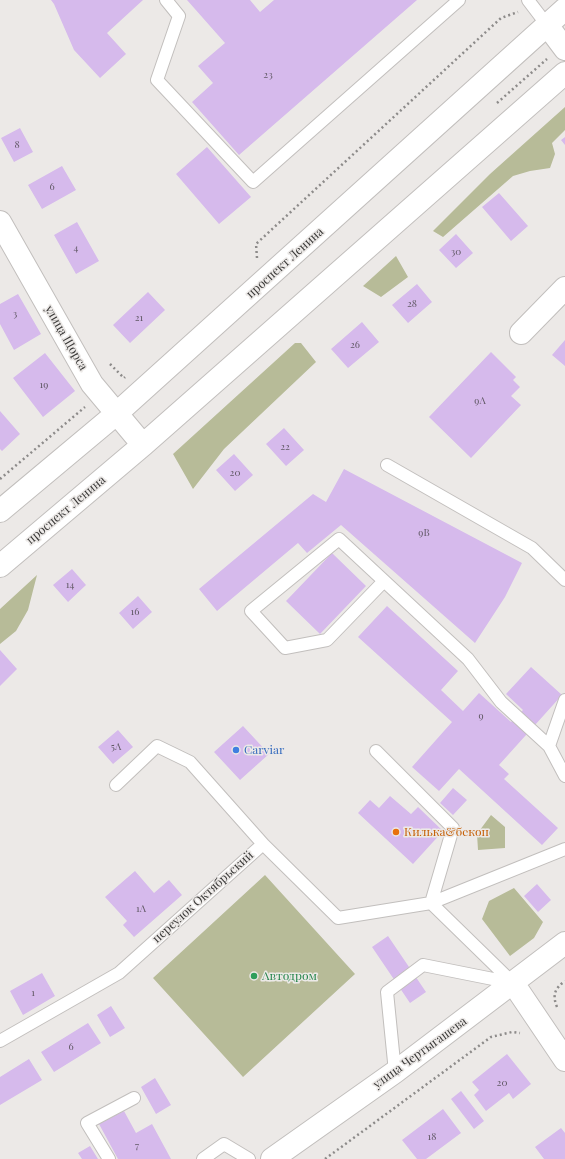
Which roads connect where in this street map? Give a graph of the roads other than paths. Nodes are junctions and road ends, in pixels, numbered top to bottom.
1 (166, 0) edge
2 (459, 0) edge
3 (528, 0) edge
4 (565, 9) edge
5 (547, 25) junction
6 (565, 48) edge
7 (565, 73) edge
8 (2, 232) edge
9 (565, 288) edge
10 (521, 333) dead end
11 (116, 414) junction
12 (143, 445) junction
13 (387, 465) dead end
14 (0, 511) edge
15 (0, 566) edge
16 (565, 580) edge
17 (384, 581) junction
18 (565, 700) edge
19 (549, 746) junction
20 (376, 752) dead end
21 (565, 776) edge
22 (116, 785) dead end
23 (263, 844) junction
24 (565, 849) edge
25 (431, 903) junction
26 (565, 943) edge
27 (513, 984) junction
28 (0, 1041) edge
29 (565, 1060) edge
30 (395, 1072) junction
31 (134, 1098) dead end
32 (109, 1159) edge
33 (203, 1159) edge
34 (249, 1159) edge
35 (272, 1159) edge

1 - 2 lane
3 - 5 lane
4 - 5 street, проспект Ленина
5 - 6 street
5 - 11 street, проспект Ленина
7 - 12 street, проспект Ленина
8 - 11 street, улица Щорса
9 - 10 street
11 - 12 street, улица Щорса
11 - 14 street, проспект Ленина
12 - 15 street, проспект Ленина
13 - 16 lane
17 - 17 lane
17 - 19 lane
18 - 19 lane
19 - 21 lane
20 - 25 lane
22 - 23 lane
23 - 25 lane, переулок Октябрьский
23 - 28 lane, переулок Октябрьский
24 - 25 lane
25 - 27 lane
26 - 27 street, улица Чертыгашева
27 - 29 street
27 - 30 street, улица Чертыгашева
27 - 30 lane
30 - 35 street, улица Чертыгашева
31 - 32 lane
33 - 34 lane

